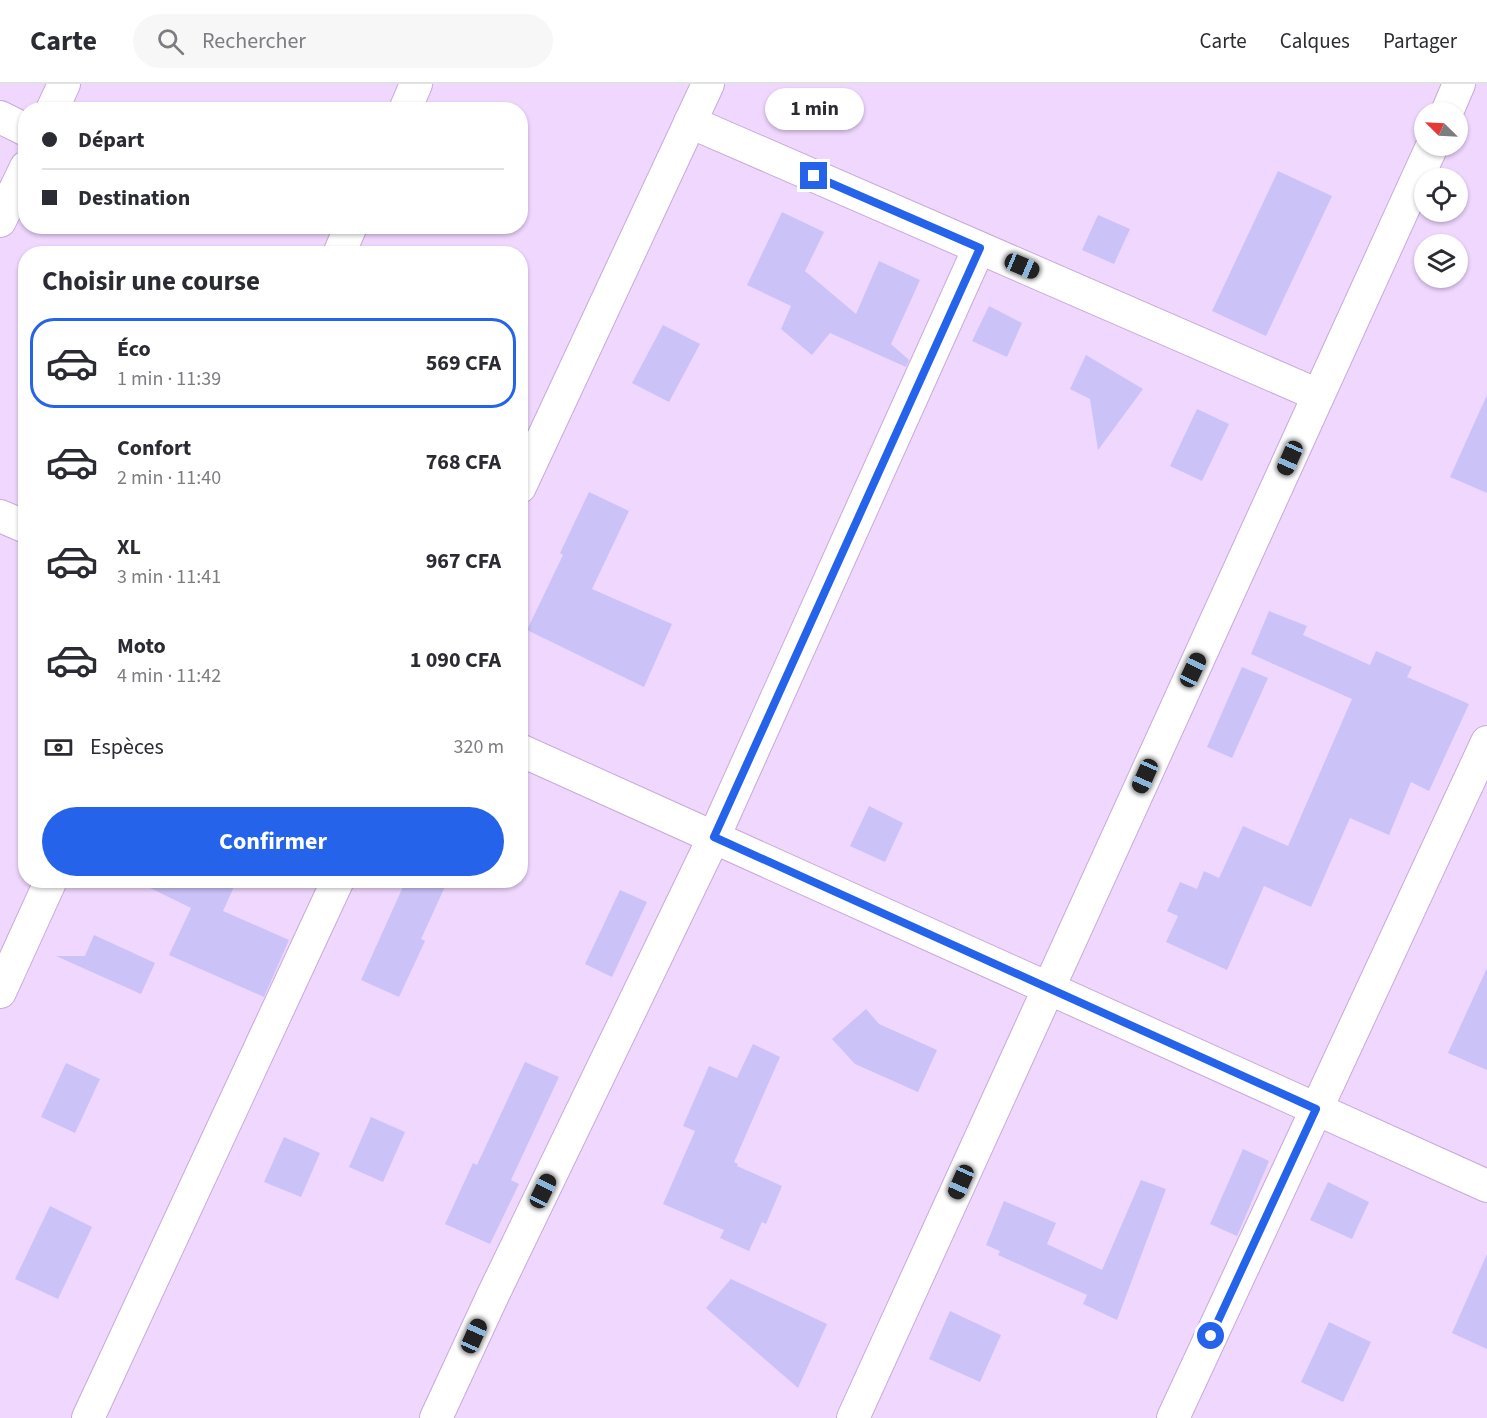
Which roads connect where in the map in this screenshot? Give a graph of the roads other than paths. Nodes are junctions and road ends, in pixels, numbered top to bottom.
1 (64, 84) edge
2 (416, 84) edge
3 (708, 84) edge
4 (1460, 84) edge
5 (56, 102) edge
6 (408, 102) edge
7 (1452, 102) edge
8 (0, 117) edge
9 (690, 122) junction
10 (18, 126) edge
11 (1427, 156) edge
12 (18, 184) edge
13 (0, 221) edge
14 (980, 248) junction
15 (1318, 394) junction
16 (528, 470) edge
17 (0, 516) edge
18 (18, 524) edge
19 (1487, 742) edge
20 (528, 754) edge
21 (714, 837) junction
22 (47, 888) edge
23 (334, 888) edge
24 (1049, 989) junction
25 (0, 992) edge
26 (1316, 1109) junction
27 (1487, 1186) edge
28 (88, 1418) edge
29 (436, 1418) edge
30 (854, 1418) edge
31 (1173, 1418) edge

1 - 5 street
2 - 6 street
3 - 9 street
4 - 7 street
8 - 10 street
9 - 14 street
9 - 16 street
11 - 15 street
12 - 13 street
14 - 15 street
14 - 21 street
15 - 24 street
17 - 18 street
19 - 26 street
20 - 21 street
21 - 24 street
21 - 29 street
22 - 25 street
23 - 28 street
24 - 26 street
24 - 30 street
26 - 27 street
26 - 31 street

